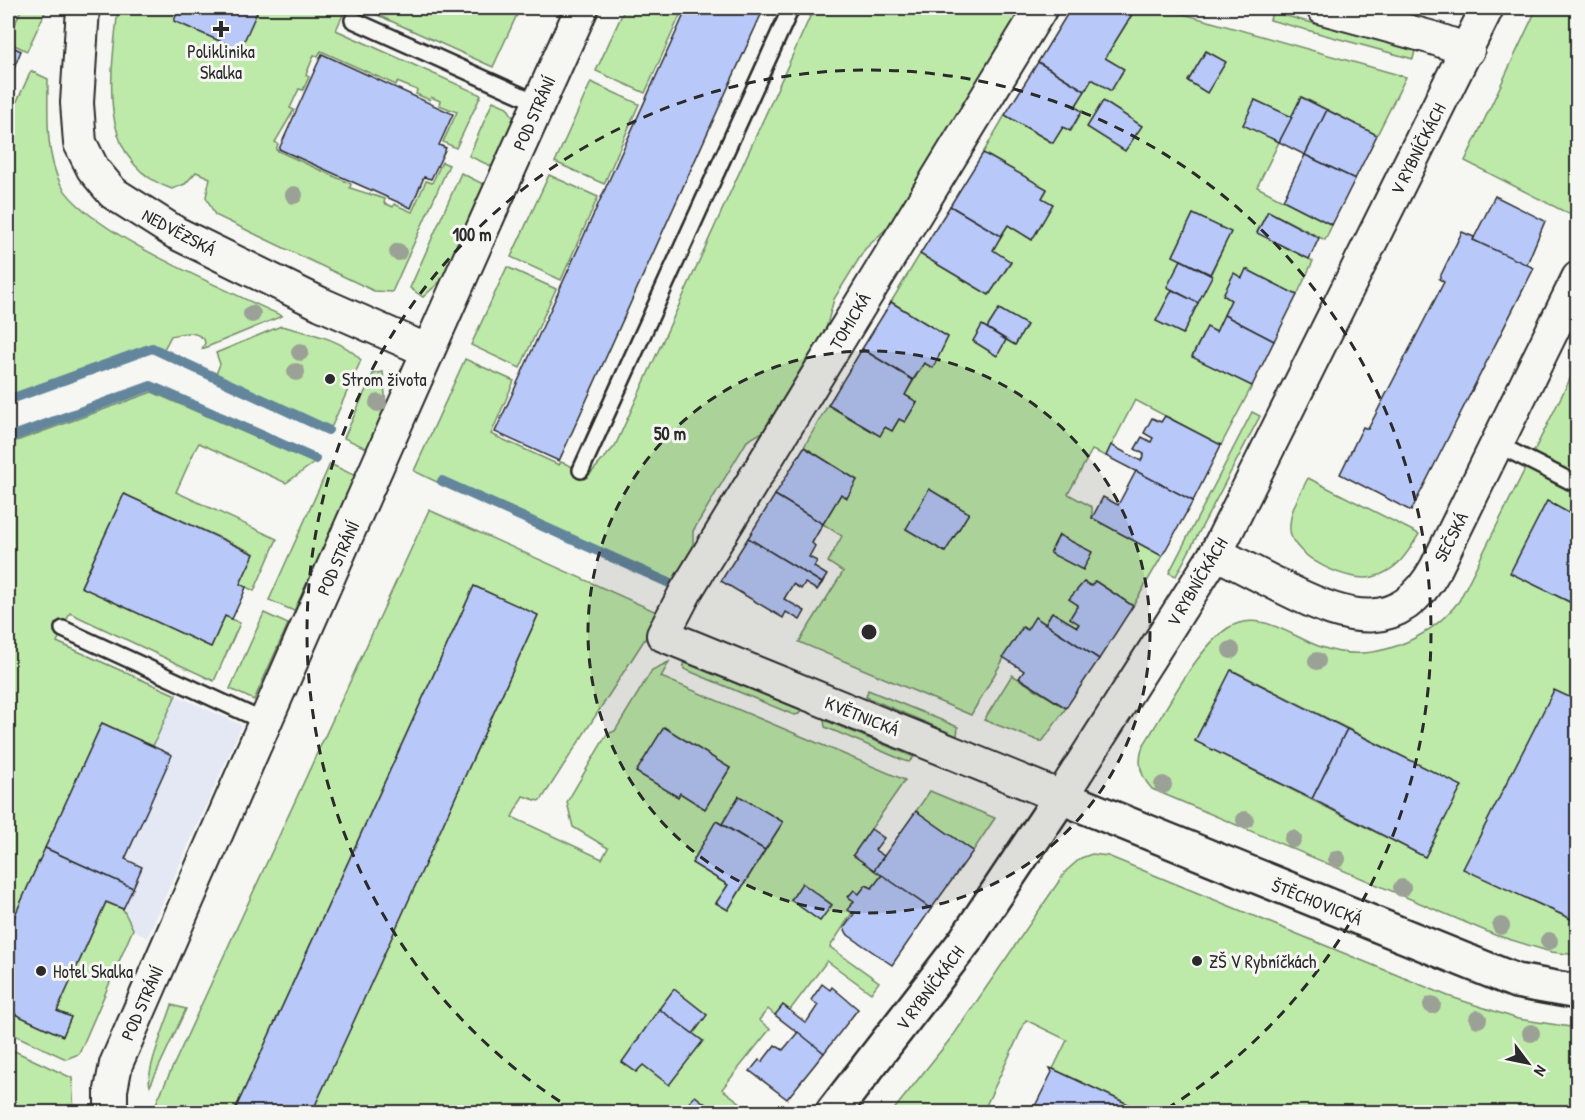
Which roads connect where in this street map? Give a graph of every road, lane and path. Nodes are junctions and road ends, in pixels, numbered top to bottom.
1 (83, 8) edge
2 (582, 8) edge
3 (791, 8) edge
4 (1041, 8) edge
5 (1323, 8) edge
6 (1487, 8) edge
7 (353, 20) dead end
8 (1468, 50) junction
9 (538, 103) junction
10 (1578, 278) edge
11 (426, 350) junction
12 (1497, 444) junction
13 (581, 470) dead end
14 (1578, 485) edge
15 (1216, 553) junction
16 (63, 628) dead end
17 (663, 635) joint
18 (265, 722) junction
19 (1061, 798) junction
20 (1578, 992) edge
21 (111, 1113) edge
22 (833, 1113) edge

1 - 11 street, NEDVĚZSKÁ
2 - 9 street, POD STRÁNÍ
3 - 13 lane
4 - 17 street, TOMICKÁ
5 - 8 street
6 - 8 street, V RYBNÍČKÁCH
7 - 9 lane
8 - 15 street, V RYBNÍČKÁCH
9 - 11 street, POD STRÁNÍ
10 - 12 street, SEČSKÁ
11 - 18 street, POD STRÁNÍ
12 - 14 lane
12 - 15 street, SEČSKÁ
15 - 19 street, V RYBNÍČKÁCH
16 - 18 lane
17 - 19 street, KVĚTNICKÁ
18 - 21 street, POD STRÁNÍ
19 - 20 street, ŠTĚCHOVICKÁ
19 - 22 street, V RYBNÍČKÁCH

